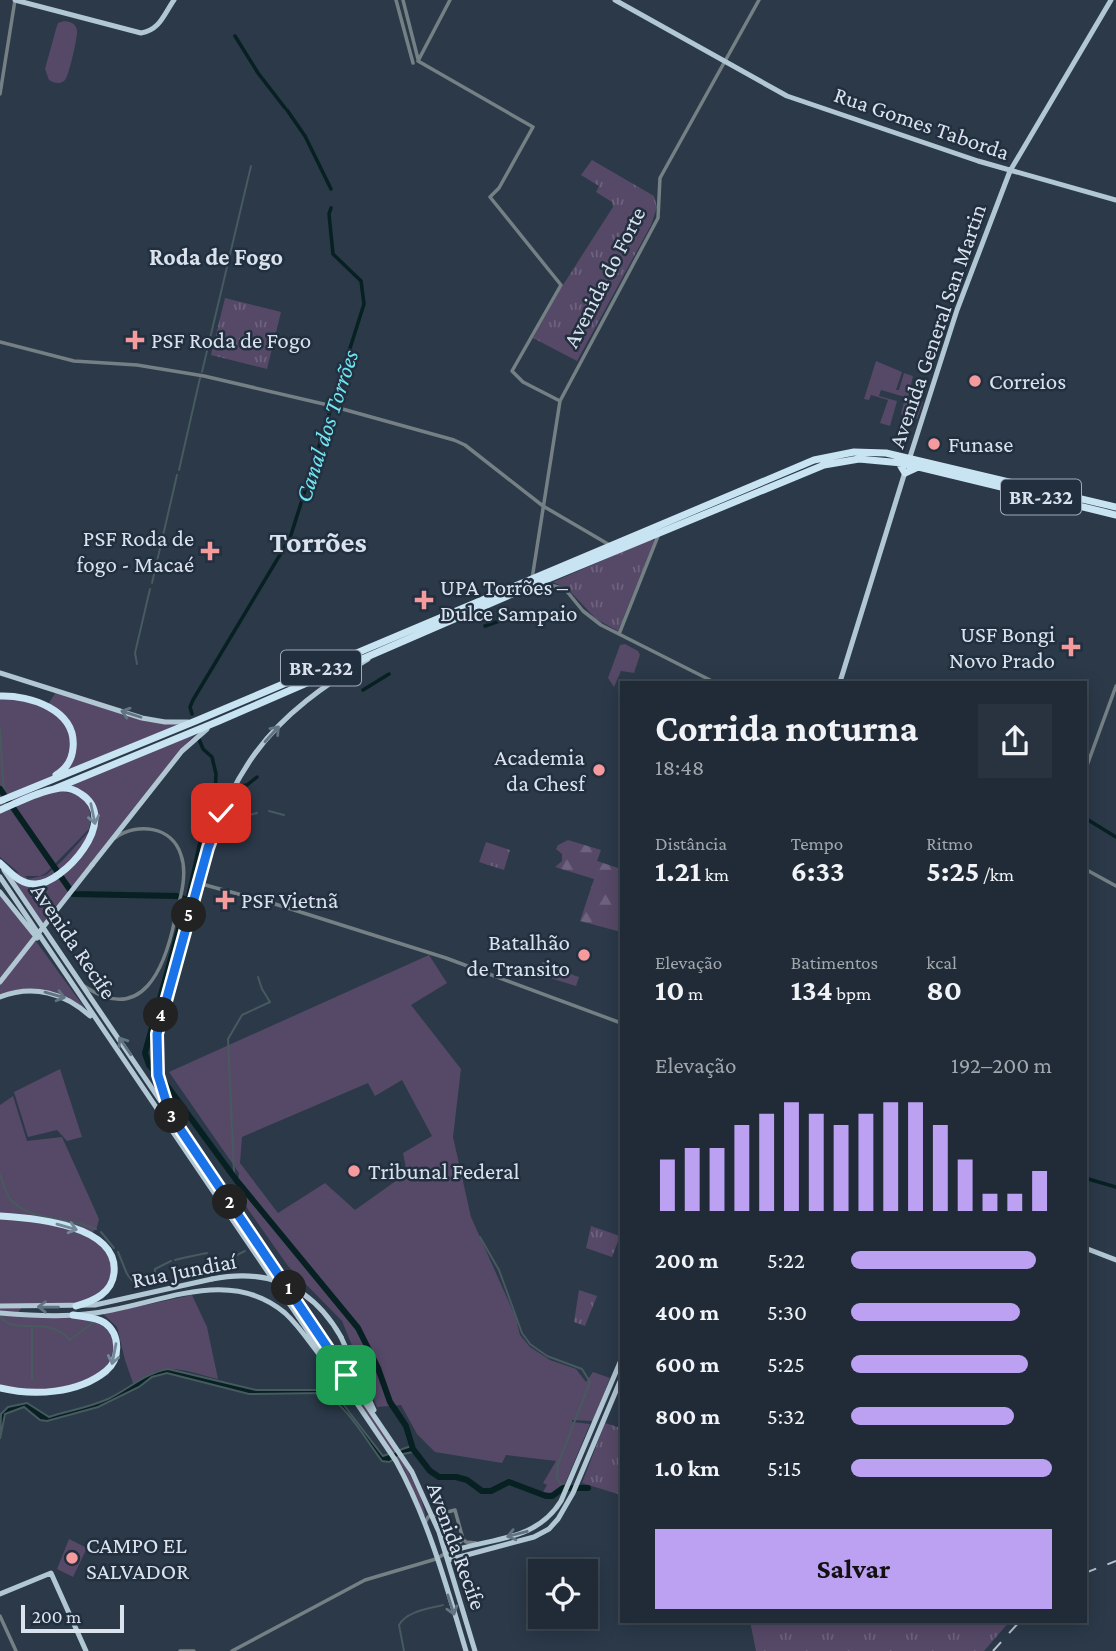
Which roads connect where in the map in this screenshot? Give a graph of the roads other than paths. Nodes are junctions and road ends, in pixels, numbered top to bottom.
1 (15, 0) edge
2 (174, 0) edge
3 (396, 0) edge
4 (403, 0) edge
5 (450, 0) edge
6 (615, 0) edge
7 (759, 0) edge
8 (1111, 0) edge
9 (418, 61) junction
10 (724, 62) junction
11 (413, 64) dead end
12 (0, 94) edge
13 (1010, 171) junction
14 (1116, 200) edge
15 (0, 342) edge
16 (560, 401) junction
17 (859, 453) junction
18 (908, 461) junction
19 (979, 474) junction
20 (966, 478) junction
21 (543, 506) junction
22 (1116, 507) edge
23 (1116, 515) edge
24 (657, 529) junction
25 (610, 545) junction
26 (532, 579) junction
27 (541, 582) junction
28 (619, 634) junction
29 (384, 649) junction
30 (0, 675) edge
31 (712, 681) edge
32 (841, 681) edge
33 (1116, 687) edge
34 (1, 696) edge
35 (198, 720) junction
36 (219, 721) junction
37 (1087, 766) edge
38 (38, 786) junction
39 (54, 789) junction
40 (0, 801) edge
41 (0, 810) edge
42 (108, 844) junction
43 (0, 863) edge
44 (1087, 870) edge
45 (0, 877) edge
46 (198, 883) junction
47 (1116, 886) edge
48 (0, 892) edge
49 (0, 982) edge
50 (82, 985) junction
51 (0, 998) edge
52 (81, 998) junction
53 (620, 1023) edge
54 (100, 1027) junction
55 (170, 1114) junction
56 (0, 1216) edge
57 (1087, 1249) edge
58 (1116, 1260) edge
59 (0, 1306) edge
60 (76, 1306) junction
61 (0, 1313) edge
62 (73, 1315) junction
63 (620, 1362) edge
64 (331, 1366) junction
65 (620, 1381) edge
66 (0, 1388) edge
67 (378, 1423) junction
68 (392, 1450) junction
69 (398, 1459) junction
70 (564, 1502) junction
71 (432, 1516) junction
72 (425, 1525) junction
73 (463, 1539) junction
74 (476, 1543) junction
75 (446, 1553) junction
76 (436, 1559) junction
77 (449, 1560) junction
78 (0, 1594) edge
79 (0, 1616) edge
80 (16, 1651) edge
81 (86, 1651) edge
82 (180, 1651) edge
83 (194, 1651) edge
84 (232, 1651) edge
85 (466, 1651) edge
86 (475, 1651) edge

1 - 2 main road
1 - 12 street
3 - 11 street
4 - 9 street
5 - 9 street
6 - 10 main road, Rua Gomes Taborda
7 - 10 street, Avenida do Forte
8 - 13 main road, Avenida General San Martin
9 - 16 street
10 - 13 main road, Rua Gomes Taborda
10 - 16 street, Avenida do Forte
13 - 14 main road, Rua Gomes Taborda
13 - 18 main road, Avenida General San Martin
15 - 21 street
16 - 21 street, Avenida do Forte
17 - 18 highway, BR-232
17 - 18 highway, BR-232
17 - 24 highway, BR-232
17 - 24 highway, BR-232
18 - 19 highway, BR-232
18 - 20 highway, BR-232
18 - 32 main road, Avenida General San Martin
19 - 20 highway
19 - 22 highway, BR-232
20 - 23 highway, BR-232
21 - 25 street
21 - 26 street, Avenida do Forte
24 - 25 highway, BR-232
24 - 27 highway, BR-232
24 - 28 street
25 - 26 highway, BR-232
26 - 27 street
26 - 35 highway, BR-232
27 - 28 street
27 - 29 highway, BR-232
28 - 31 street
29 - 36 highway, BR-232
46 -> 29 main road
35 -> 30 main road
33 - 37 street
34 - 38 highway
35 - 38 highway, BR-232
36 - 39 highway, BR-232
36 - 42 main road
38 - 40 highway, BR-232
39 - 41 highway, BR-232
39 -> 43 highway
42 - 49 main road, bridge
42 - 50 street
43 - 50 main road, Avenida Recife
44 - 47 street
45 - 52 main road, Avenida Recife
46 - 53 street
46 - 55 main road
48 - 52 main road
55 -> 50 main road, Avenida Recife
51 -> 54 main road
52 - 54 main road, Avenida Recife
54 - 64 main road, Avenida Recife
55 - 67 main road, Avenida Recife
56 -> 60 highway
57 - 58 main road
60 -> 59 main road, Rua Jundiaí
60 - 67 main road, Rua Jundiaí, bridge
61 - 62 main road, Rua Jundiaí
62 - 64 main road, Rua Jundiaí
62 -> 66 highway
63 - 70 main road
64 - 68 main road, Avenida Recife
65 - 70 main road
67 - 68 main road, Avenida Recife
68 - 69 main road, Avenida Recife
69 - 71 main road, Avenida Recife
69 - 72 main road, Avenida Recife
70 -> 74 main road
70 - 77 main road
71 - 72 street
71 - 73 street
71 - 75 main road, Avenida Recife
72 - 76 main road, Avenida Recife
73 - 74 street
73 - 75 street
74 - 75 main road
75 - 76 street
75 - 77 main road, Avenida Recife
76 - 84 street
76 -> 85 main road, Avenida Recife
77 - 86 main road, Avenida Recife
78 - 81 main road
79 - 80 street
82 - 83 street

